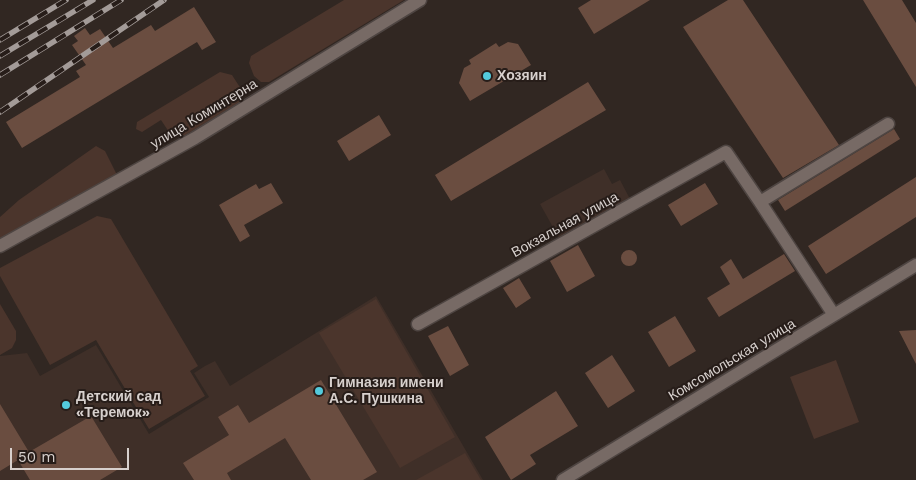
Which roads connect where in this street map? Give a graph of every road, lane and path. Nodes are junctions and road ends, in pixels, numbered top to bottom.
1 (420, 0) edge
2 (888, 124) dead end
3 (760, 202) junction
4 (0, 246) edge
5 (916, 265) edge
6 (834, 315) junction
7 (418, 324) dead end
8 (563, 480) edge

1 - 4 street, улица Коминтерна
2 - 3 street
3 - 6 street
3 - 7 street, Вокзальная улица
5 - 6 street, Комсомольская улица
6 - 8 street, Комсомольская улица

